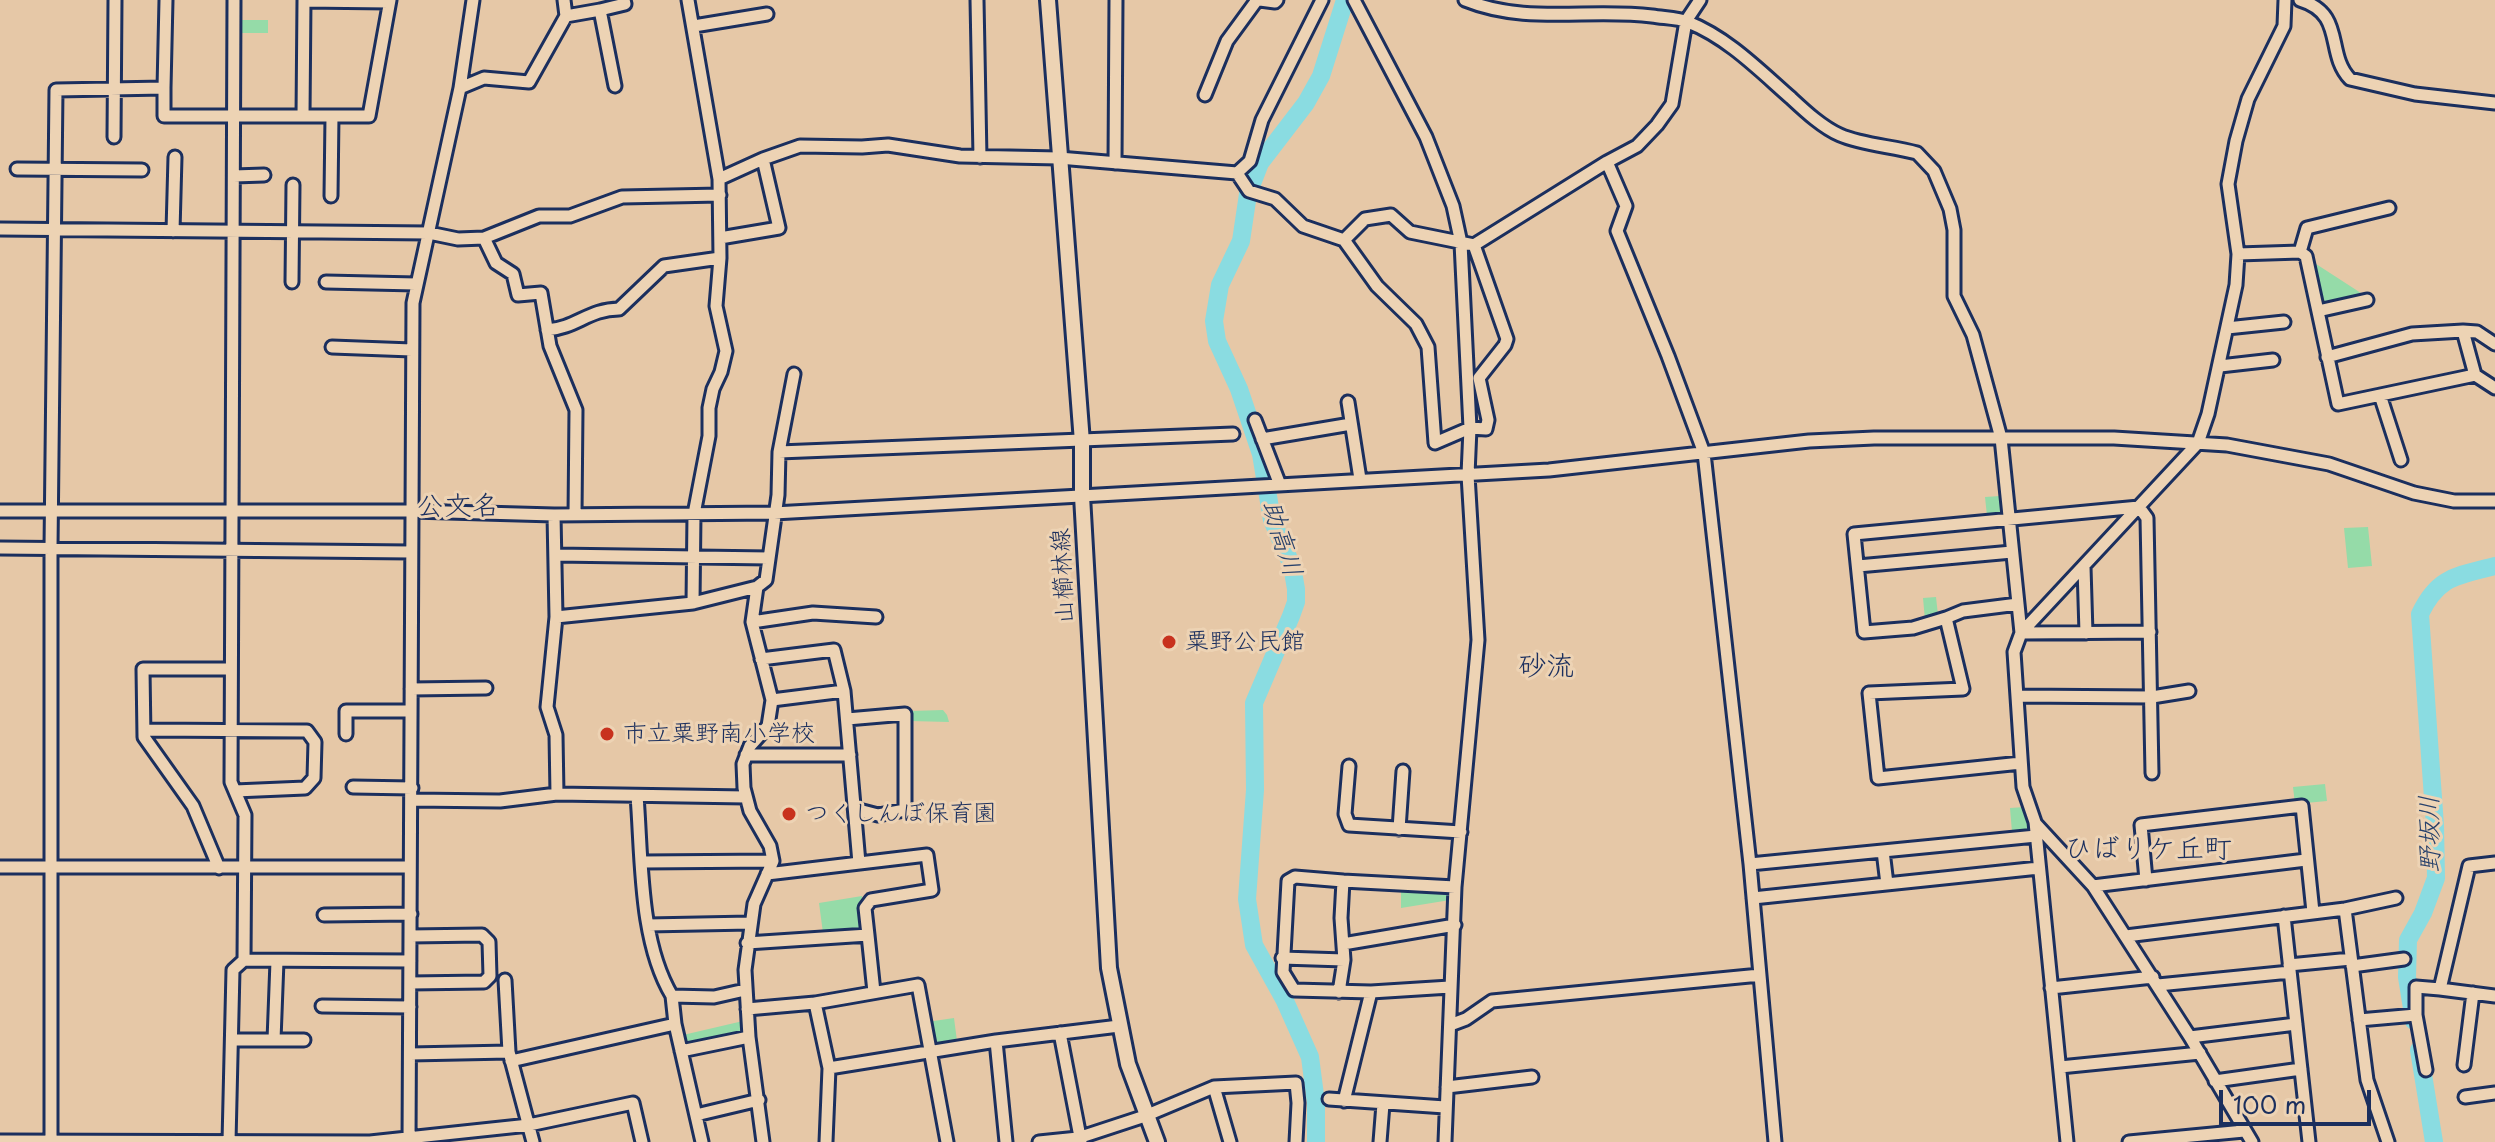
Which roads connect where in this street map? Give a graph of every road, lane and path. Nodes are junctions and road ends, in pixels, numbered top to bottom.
1 (115, 0) edge
2 (166, 0) edge
3 (234, 0) edge
4 (304, 0) edge
5 (473, 0) edge
6 (564, 0) edge
7 (624, 0) edge
8 (688, 0) edge
9 (977, 0) edge
10 (1048, 0) edge
11 (1116, 0) edge
12 (1258, 0) edge
13 (1277, 0) edge
14 (1322, 0) edge
15 (1354, 0) edge
16 (1465, 0) edge
17 (1700, 0) edge
18 (2285, 0) edge
19 (2300, 0) edge
20 (390, 1) edge
21 (600, 10) junction
22 (767, 14) dead end
23 (566, 16) junction
24 (1686, 21) junction
25 (694, 26) junction
26 (615, 86) dead end
27 (114, 88) junction
28 (164, 88) junction
29 (460, 88) junction
30 (1205, 95) dead end
31 (2495, 103) edge
32 (233, 116) junction
33 (303, 116) junction
34 (332, 116) junction
35 (114, 137) dead end
36 (175, 157) dead end
37 (980, 157) junction
38 (1059, 158) junction
39 (763, 159) junction
40 (1607, 162) junction
41 (1115, 163) junction
42 (17, 169) dead end
43 (54, 169) junction
44 (142, 170) dead end
45 (1237, 173) junction
46 (264, 175) dead end
47 (234, 176) junction
48 (719, 179) junction
49 (293, 185) dead end
50 (720, 195) junction
51 (331, 196) dead end
52 (2389, 208) dead end
53 (0, 229) edge
54 (53, 230) junction
55 (173, 231) junction
56 (234, 232) junction
57 (293, 232) junction
58 (429, 233) junction
59 (484, 238) junction
60 (720, 238) junction
61 (1344, 240) junction
62 (1461, 243) junction
63 (1474, 245) junction
64 (2300, 252) junction
65 (2238, 254) junction
66 (720, 258) junction
67 (292, 282) dead end
68 (326, 282) dead end
69 (416, 284) junction
70 (2367, 300) dead end
71 (2318, 311) junction
72 (2284, 322) dead end
73 (2227, 328) junction
74 (547, 330) junction
75 (2463, 331) junction
76 (2495, 344) edge
77 (332, 347) dead end
78 (412, 350) junction
79 (2327, 357) junction
80 (2273, 360) dead end
81 (2220, 366) junction
82 (794, 374) dead end
83 (2475, 375) junction
84 (2495, 388) edge
85 (2380, 395) junction
86 (1348, 402) dead end
87 (1255, 420) dead end
88 (1351, 424) junction
89 (1470, 428) junction
90 (1233, 434) dead end
91 (2001, 438) junction
92 (1262, 439) junction
93 (1082, 442) junction
94 (2198, 443) junction
95 (779, 452) junction
96 (1704, 453) junction
97 (2401, 460) dead end
98 (1468, 475) junction
99 (1360, 479) junction
100 (1277, 485) junction
101 (1082, 496) junction
102 (2495, 501) edge
103 (2139, 507) junction
104 (0, 511) edge
105 (52, 511) junction
106 (231, 511) junction
107 (412, 511) junction
108 (774, 513) junction
109 (694, 514) junction
110 (554, 515) junction
111 (575, 515) junction
112 (2009, 518) junction
113 (0, 548) edge
114 (51, 548) junction
115 (231, 549) junction
116 (411, 552) junction
117 (2012, 552) junction
118 (555, 555) junction
119 (692, 558) junction
120 (769, 558) junction
121 (1858, 566) junction
122 (2084, 567) junction
123 (757, 587) junction
124 (693, 603) junction
125 (2018, 604) junction
126 (556, 617) junction
127 (876, 617) dead end
128 (1946, 618) junction
129 (752, 622) junction
130 (2150, 632) junction
131 (2021, 633) junction
132 (2086, 633) junction
133 (761, 659) junction
134 (230, 669) junction
135 (486, 688) dead end
136 (411, 689) junction
137 (844, 691) junction
138 (2189, 691) dead end
139 (2017, 696) junction
140 (2152, 697) junction
141 (772, 700) junction
142 (411, 711) junction
143 (847, 719) junction
144 (144, 730) junction
145 (231, 732) junction
146 (346, 734) dead end
147 (746, 755) junction
148 (850, 755) junction
149 (2021, 763) junction
150 (1349, 766) dead end
151 (1403, 771) dead end
152 (2152, 773) dead end
153 (353, 787) dead end
154 (235, 791) junction
155 (412, 794) junction
156 (557, 794) junction
157 (637, 796) junction
158 (746, 797) junction
159 (855, 809) junction
160 (2035, 822) junction
161 (1399, 829) junction
162 (1461, 832) junction
163 (2036, 836) junction
164 (1883, 851) junction
165 (2306, 860) junction
166 (773, 861) junction
167 (643, 862) junction
168 (859, 863) junction
169 (2495, 863) edge
170 (1750, 864) junction
171 (0, 867) edge
172 (52, 867) junction
173 (410, 867) junction
174 (219, 868) junction
175 (245, 868) junction
176 (2039, 868) junction
177 (767, 874) junction
178 (2146, 880) junction
179 (1343, 881) junction
180 (1887, 884) junction
181 (2093, 886) junction
182 (1455, 887) junction
183 (1753, 898) junction
184 (2396, 898) dead end
185 (2345, 909) junction
186 (2313, 912) junction
187 (411, 914) junction
188 (324, 915) dead end
189 (2284, 916) junction
190 (750, 923) junction
191 (648, 925) junction
192 (1455, 925) junction
193 (868, 935) junction
194 (410, 936) junction
195 (2126, 936) junction
196 (747, 943) junction
197 (1343, 944) junction
198 (1282, 958) junction
199 (2404, 959) dead end
200 (244, 960) junction
201 (1344, 960) junction
202 (277, 961) junction
203 (410, 961) junction
204 (2351, 963) junction
205 (2290, 968) junction
206 (1760, 975) junction
207 (505, 980) dead end
208 (2155, 981) junction
209 (410, 983) junction
210 (1450, 987) junction
211 (2051, 988) junction
212 (2440, 989) junction
213 (745, 990) junction
214 (874, 992) junction
215 (1339, 992) junction
216 (1371, 992) junction
217 (2473, 993) junction
218 (672, 996) junction
219 (2495, 996) edge
220 (815, 1003) junction
221 (322, 1006) dead end
222 (410, 1007) junction
223 (747, 1009) junction
224 (2416, 1015) junction
225 (2359, 1020) junction
226 (675, 1024) junction
227 (2296, 1024) junction
228 (1450, 1025) junction
229 (1119, 1026) junction
230 (1060, 1033) junction
231 (749, 1037) junction
232 (2190, 1037) junction
233 (232, 1040) junction
234 (274, 1040) junction
235 (304, 1040) dead end
236 (996, 1041) junction
237 (681, 1051) junction
238 (928, 1051) junction
239 (2200, 1053) junction
240 (410, 1054) junction
241 (510, 1057) junction
242 (2464, 1065) dead end
243 (2060, 1067) junction
244 (829, 1068) junction
245 (2301, 1069) junction
246 (2426, 1070) dead end
247 (1532, 1077) dead end
248 (2215, 1081) junction
249 (1214, 1087) junction
250 (1447, 1087) junction
251 (2495, 1093) edge
252 (2465, 1097) dead end
253 (1329, 1099) dead end
254 (759, 1100) junction
255 (1344, 1101) junction
256 (1383, 1104) junction
257 (1445, 1107) junction
258 (696, 1115) junction
259 (1145, 1116) junction
260 (529, 1125) junction
261 (2244, 1131) junction
262 (2225, 1138) edge
263 (409, 1139) edge
264 (51, 1140) edge
265 (1080, 1140) edge
266 (2177, 1140) edge
267 (0, 1141) edge
268 (229, 1141) edge
269 (533, 1142) edge
270 (642, 1142) edge
271 (702, 1142) edge
272 (763, 1142) edge
273 (826, 1142) edge
274 (947, 1142) edge
275 (1006, 1142) edge
276 (1039, 1142) edge
277 (1157, 1142) edge
278 (1230, 1142) edge
279 (1296, 1142) edge
280 (1380, 1142) edge
281 (1445, 1142) edge
282 (1775, 1142) edge
283 (2067, 1142) edge
284 (2129, 1142) edge
285 (2252, 1142) edge
286 (2309, 1142) edge
287 (2388, 1142) edge

1 - 27 street
2 - 28 street
3 - 32 street
4 - 20 street
4 - 33 street
5 - 29 street
6 - 23 street
7 - 21 street
8 - 25 street
9 - 37 street
10 - 38 main road, 山櫛林線
11 - 41 street
12 - 13 street
12 - 30 street
14 - 45 street
15 - 62 street
16 - 24 street
17 - 24 street
18 - 65 street
19 - 31 street
20 - 34 street
21 - 23 street
21 - 26 street
22 - 25 street
23 - 29 street
24 - 40 street
24 - 91 street
25 - 48 street
27 - 28 street
27 - 35 street
27 - 43 street
28 - 32 street
29 - 58 street
32 - 33 street
32 - 47 street
33 - 34 street
34 - 51 street
36 - 55 street
37 - 38 street
37 - 39 street
38 - 41 street
38 - 93 main road, 山櫛林線
39 - 48 street
39 - 60 street
40 - 63 street
40 - 96 street
41 - 45 street
42 - 43 street
43 - 44 street
43 - 54 street
45 - 61 street
46 - 47 street
47 - 56 street
48 - 50 street
49 - 57 street
50 - 59 street
50 - 60 street
52 - 64 street
53 - 54 street
54 - 55 street
54 - 105 street
55 - 56 street
56 - 57 street
56 - 106 street
57 - 58 street
57 - 67 street
58 - 59 street
58 - 69 street
59 - 74 street
60 - 66 street
61 - 62 street
61 - 89 street
62 - 63 street
62 - 89 street
63 - 89 street
64 - 65 street
64 - 71 street
65 - 73 street
66 - 74 street
66 - 109 street
68 - 69 street
69 - 78 street
70 - 71 street
71 - 79 street
72 - 73 street
73 - 81 street
74 - 111 street
75 - 76 street
75 - 79 street
75 - 83 street
77 - 78 street
78 - 107 street
79 - 85 street
80 - 81 street
81 - 94 street
82 - 95 street
83 - 84 street
83 - 85 street
85 - 97 street
86 - 88 street
87 - 92 street
88 - 92 street
88 - 99 street
89 - 98 street
90 - 93 street
91 - 94 street
91 - 96 street
91 - 112 street
92 - 100 street
93 - 95 street
93 - 101 main road, 山櫛林線
94 - 102 street
94 - 103 street
95 - 108 street
96 - 98 street
96 - 170 street
98 - 99 street
98 - 162 street
99 - 100 street
100 - 101 street
101 - 108 street
101 - 229 main road, 山櫛林線
103 - 112 street
103 - 122 street
103 - 130 street
104 - 105 street
105 - 106 street
105 - 114 street
106 - 107 street
106 - 115 street
107 - 110 street
107 - 116 street
108 - 109 street
108 - 120 street
109 - 111 street
109 - 119 street
110 - 111 street
110 - 118 street
112 - 117 street
112 - 121 street
113 - 114 street
114 - 115 street
114 - 172 street
115 - 116 street
115 - 134 street
116 - 136 street
117 - 121 street
117 - 125 street
118 - 119 street
118 - 126 street
119 - 120 street
119 - 124 street
120 - 123 street
121 - 128 street
122 - 131 street
122 - 132 street
123 - 124 street
123 - 129 street
124 - 126 street
125 - 128 street
125 - 131 street
126 - 156 street
127 - 129 street
128 - 149 street
129 - 133 street
130 - 132 street
130 - 140 street
131 - 132 street
131 - 139 street
133 - 137 street
133 - 141 street
134 - 144 street
134 - 145 street
135 - 136 street
136 - 142 street
137 - 141 street
137 - 143 street
138 - 140 street
139 - 140 street
139 - 149 street
140 - 152 street
141 - 147 street
142 - 146 street
142 - 155 street
143 - 148 street
143 - 159 street
144 - 145 street
144 - 174 street
145 - 154 street
145 - 154 street
147 - 148 street
147 - 158 street
148 - 159 street
149 - 160 street
150 - 161 street
151 - 161 street
153 - 155 street
154 - 175 street
155 - 156 street
155 - 173 street
156 - 157 street
157 - 158 street
157 - 167 street
158 - 166 street
159 - 168 street
160 - 163 street
160 - 181 street
161 - 162 street
162 - 182 street
163 - 164 street
163 - 176 street
164 - 170 street
164 - 180 street
165 - 178 street
165 - 178 street
165 - 186 street
166 - 167 street
166 - 177 street
167 - 191 street
168 - 177 street
168 - 193 street
169 - 212 street
170 - 183 street
171 - 172 street
172 - 174 street
172 - 264 street
173 - 175 street
173 - 187 street
174 - 175 street
175 - 200 street
176 - 180 street
176 - 211 street
177 - 190 street
178 - 181 street
179 - 182 street
179 - 197 street
179 - 198 street
180 - 183 street
181 - 195 street
182 - 192 street
183 - 206 street
184 - 185 street
185 - 186 street
185 - 204 street
186 - 189 street
187 - 188 street
187 - 194 street
189 - 195 street
189 - 205 street
190 - 191 street
190 - 196 street
191 - 218 street
192 - 197 street
192 - 210 street
193 - 196 street
193 - 214 street
194 - 203 street
194 - 209 street
195 - 208 street
196 - 213 street
197 - 201 street
198 - 201 street
198 - 215 street
199 - 204 street
200 - 202 street
200 - 233 street
201 - 215 street
202 - 203 street
202 - 234 street
203 - 209 street
204 - 205 street
204 - 225 street
205 - 208 street
205 - 227 street
206 - 228 street
206 - 282 street
207 - 241 street
208 - 211 street
208 - 232 street
209 - 222 street
210 - 216 street
210 - 228 street
211 - 243 street
212 - 217 street
212 - 224 street
213 - 218 street
213 - 223 street
214 - 220 street
214 - 238 street
215 - 216 street
216 - 255 street
217 - 219 street
217 - 242 street
218 - 226 street
220 - 223 street
220 - 244 street
221 - 222 street
222 - 240 street
223 - 231 street
224 - 225 street
224 - 246 street
225 - 287 street
226 - 237 street
226 - 241 street
227 - 232 street
227 - 245 street
228 - 250 street
229 - 230 street
229 - 259 main road, 山櫛林線
230 - 236 street
230 - 265 street
231 - 237 street
231 - 254 street
232 - 239 street
233 - 234 street
233 - 268 street
234 - 235 street
236 - 238 street
236 - 275 street
237 - 258 street
238 - 244 street
238 - 274 street
239 - 243 street
239 - 248 street
240 - 241 street
240 - 263 street
241 - 260 street
243 - 283 street
244 - 273 street
245 - 248 street
245 - 286 street
247 - 250 street
248 - 261 street
249 - 259 street
249 - 278 street
249 - 279 street
250 - 257 street
251 - 252 street
253 - 255 street
254 - 258 street
254 - 272 street
255 - 256 street
256 - 257 street
256 - 280 street
257 - 281 street
258 - 271 street
259 - 265 street
259 - 277 main road, 山櫛林線
260 - 263 street
260 - 269 street
260 - 270 street
261 - 262 street
261 - 285 street
262 - 266 street
263 - 268 street
264 - 267 street
264 - 268 street
265 - 276 street
266 - 284 street

